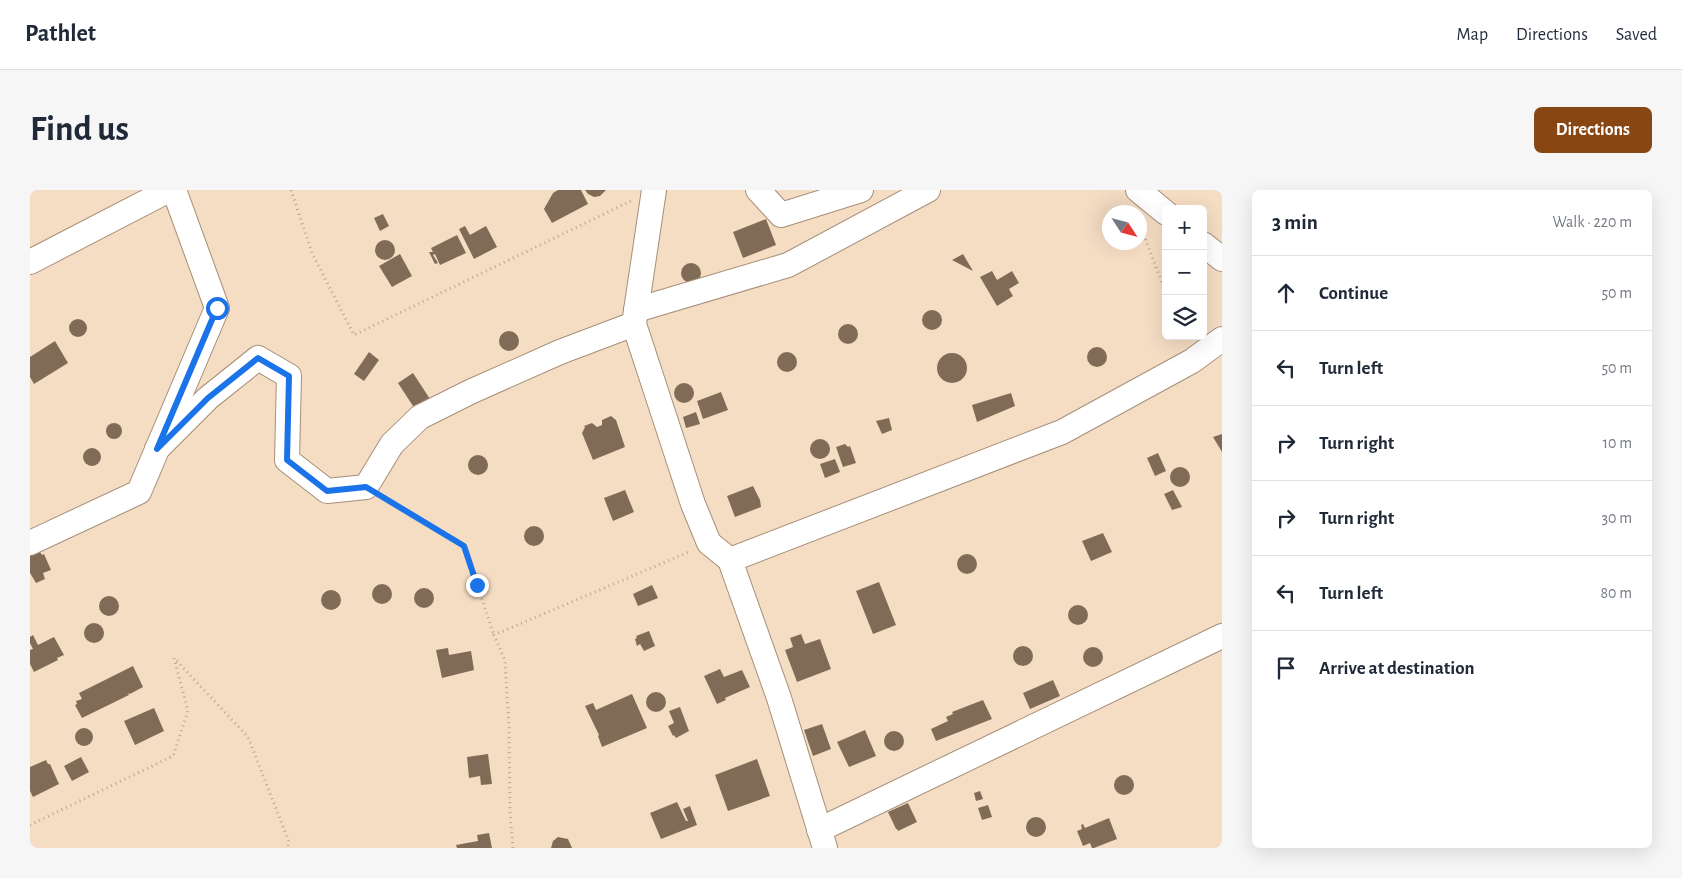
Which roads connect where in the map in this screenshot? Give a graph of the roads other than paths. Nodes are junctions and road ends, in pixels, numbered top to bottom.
1 (169, 190) edge
2 (174, 190) edge
3 (654, 190) edge
4 (758, 190) edge
5 (861, 190) edge
6 (928, 190) edge
7 (1138, 190) edge
8 (1162, 210) edge
9 (1207, 247) edge
10 (1222, 259) edge
11 (30, 262) edge
12 (635, 317) junction
13 (1222, 339) edge
14 (157, 449) junction
15 (30, 543) edge
16 (730, 560) junction
17 (1222, 636) edge
18 (822, 839) edge

1 - 11 street
2 - 14 street
3 - 12 street
4 - 5 street
6 - 12 street
7 - 8 street
9 - 10 street
12 - 14 street
12 - 16 street
13 - 16 street
14 - 15 street
16 - 18 street
17 - 18 street

